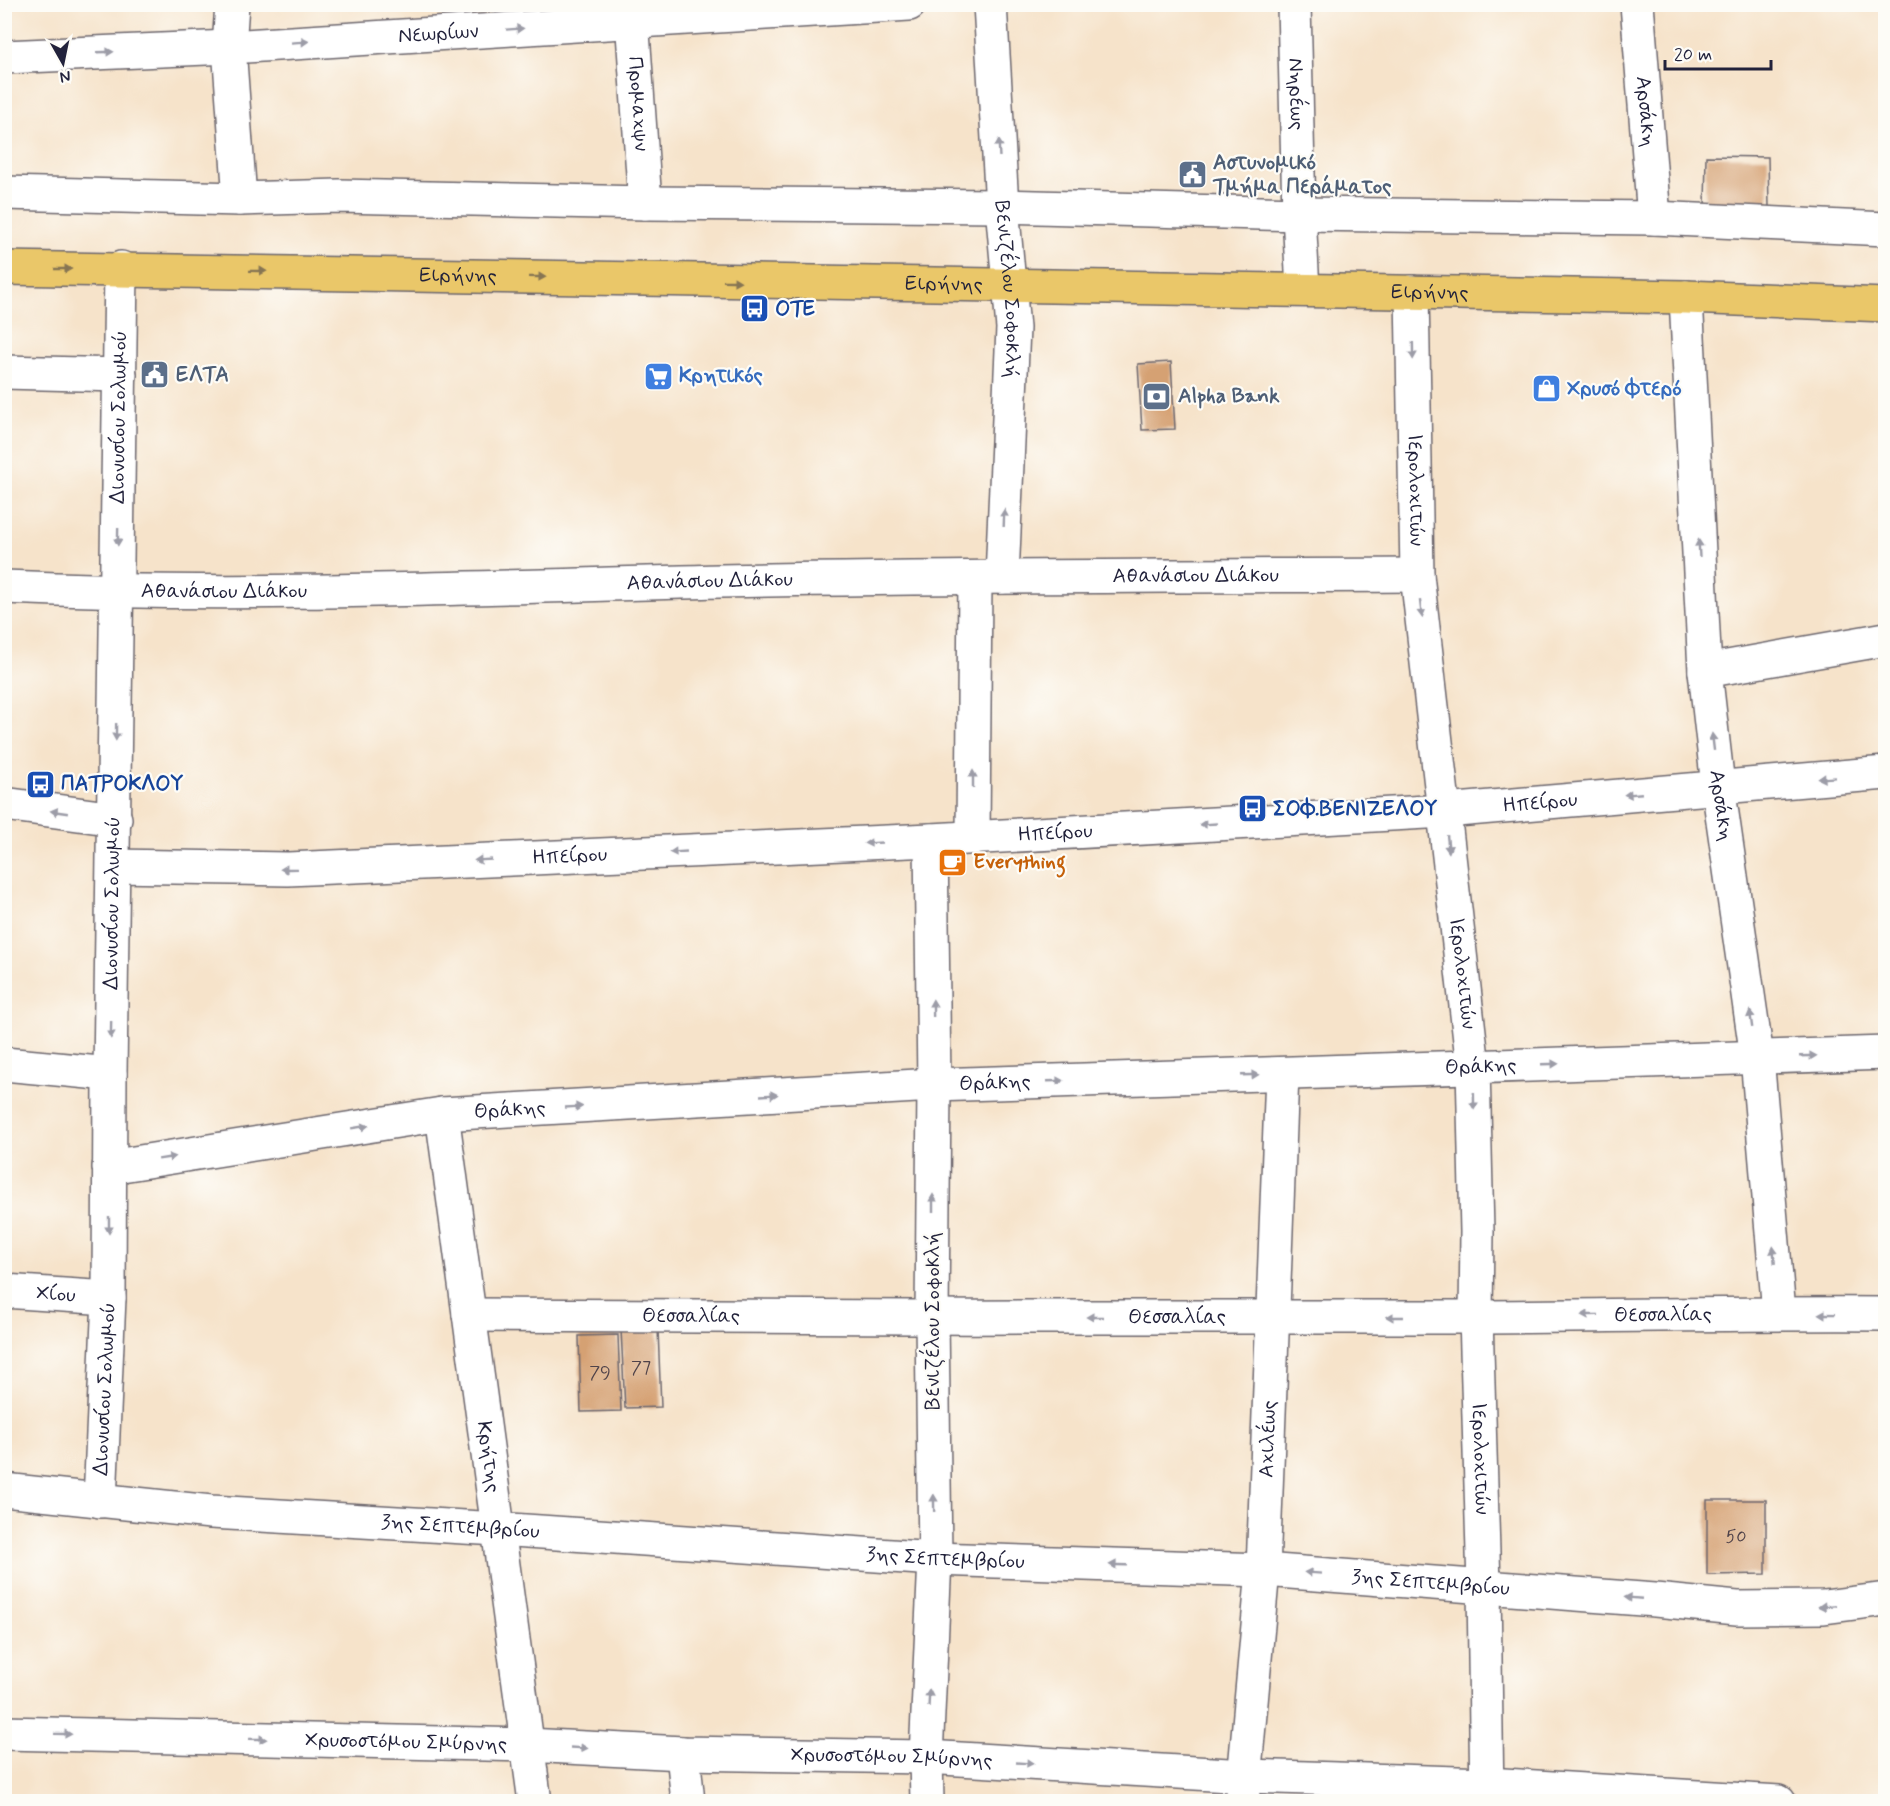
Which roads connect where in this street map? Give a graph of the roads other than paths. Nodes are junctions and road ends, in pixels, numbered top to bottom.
1 (232, 4) edge
2 (909, 4) edge
3 (990, 4) edge
4 (1294, 4) edge
5 (1637, 4) edge
6 (632, 13) edge
7 (229, 47) junction
8 (4, 57) edge
9 (4, 194) edge
10 (240, 199) junction
11 (645, 203) junction
12 (1002, 206) junction
13 (1299, 214) junction
14 (1654, 218) junction
15 (1886, 228) edge
16 (4, 268) edge
17 (121, 268) junction
18 (1010, 285) junction
19 (1303, 290) junction
20 (1412, 292) junction
21 (1686, 297) junction
22 (1886, 305) edge
23 (4, 372) edge
24 (120, 375) junction
25 (1417, 575) junction
26 (988, 577) junction
27 (4, 587) edge
28 (117, 592) junction
29 (1886, 639) edge
30 (1705, 671) junction
31 (1886, 773) edge
32 (1718, 786) junction
33 (4, 804) edge
34 (1445, 811) junction
35 (115, 819) junction
36 (973, 837) junction
37 (932, 840) junction
38 (114, 866) junction
39 (1886, 1053) edge
40 (1757, 1057) junction
41 (4, 1064) edge
42 (1473, 1067) junction
43 (110, 1074) junction
44 (1282, 1074) junction
45 (934, 1085) junction
46 (442, 1114) junction
47 (109, 1167) junction
48 (4, 1291) edge
49 (109, 1298) junction
50 (1779, 1313) junction
51 (1886, 1314) edge
52 (469, 1315) junction
53 (1274, 1317) junction
54 (1476, 1317) junction
55 (932, 1318) junction
56 (4, 1490) edge
57 (100, 1501) junction
58 (498, 1529) junction
59 (935, 1559) junction
60 (1263, 1570) junction
61 (1484, 1586) junction
62 (1886, 1599) edge
63 (4, 1733) edge
64 (527, 1745) junction
65 (683, 1753) junction
66 (926, 1757) junction
67 (1244, 1789) edge
68 (1487, 1793) edge
69 (535, 1802) edge
70 (688, 1802) edge
71 (927, 1802) edge
72 (1779, 1802) edge

1 - 7 street
2 - 6 street, Νεωρίων
12 -> 3 street, Βενιζέλου Σοφοκλή
4 - 13 street, Νηρέως
5 - 14 street, Αρσάκη
7 -> 6 street, Νεωρίων
6 - 11 street, Προμαχψν
8 -> 7 street, Νεωρίων
7 - 10 street
9 - 10 street
10 - 11 street
11 - 12 street
12 - 13 street
12 - 18 street, Βενιζέλου Σοφοκλή
13 - 14 street
13 - 19 street, Νηρέως
14 - 15 street
16 -> 17 main road, Ειρήνης
17 -> 18 main road, Ειρήνης
17 - 24 street, Διονυσίου Σολωμού
18 - 19 main road, Ειρήνης
26 -> 18 street, Βενιζέλου Σοφοκλή
19 - 20 main road, Ειρήνης
20 - 21 main road, Ειρήνης
20 -> 25 street, Ιερολοχιτών
21 - 22 main road, Ειρήνης
30 -> 21 street, Αρσάκη
23 - 24 street
24 -> 28 street, Διονυσίου Σολωμού
25 - 26 street, Αθανάσιου Διάκου
25 -> 34 street, Ιερολοχιτών
26 - 28 street, Αθανάσιου Διάκου
36 -> 26 street, Βενιζέλου Σοφοκλή
27 - 28 street, Αθανάσιου Διάκου
28 -> 35 street, Διονυσίου Σολωμού
29 - 30 street
32 -> 30 street, Αρσάκη
31 -> 32 street, Ηπείρου
32 -> 34 street, Ηπείρου
40 -> 32 street, Αρσάκη
35 -> 33 street
34 -> 36 street, Ηπείρου
34 -> 42 street, Ιερολοχιτών
35 - 38 street, Διονυσίου Σολωμού
36 - 37 street, Ηπείρου
37 -> 38 street, Ηπείρου
45 -> 37 street, Βενιζέλου Σοφοκλή
38 -> 43 street, Διονυσίου Σολωμού
40 -> 39 street, Θράκης
42 -> 40 street, Θράκης
50 -> 40 street, Αρσάκη
41 - 43 street
42 - 44 street, Θράκης
42 -> 54 street, Ιερολοχιτών
43 - 47 street, Διονυσίου Σολωμού
45 -> 44 street, Θράκης
44 - 53 street, Αχιλέως
46 -> 45 street, Θράκης
55 -> 45 street, Βενιζέλου Σοφοκλή
47 -> 46 street, Θράκης
46 - 52 street, Κρήτης
47 -> 49 street, Διονυσίου Σολωμού
48 - 49 street, Χίου
49 - 57 street, Διονυσίου Σολωμού
51 -> 50 street, Θεσσαλίας
50 -> 54 street, Θεσσαλίας
52 - 55 street, Θεσσαλίας
52 - 58 street, Κρήτης
54 -> 53 street, Θεσσαλίας
53 -> 55 street, Θεσσαλίας
53 - 60 street, Αχιλέως
54 - 61 street, Ιερολοχιτών
59 -> 55 street, Βενιζέλου Σοφοκλή
56 - 57 street, 3ης Σεπτεμβρίου
57 - 58 street, 3ης Σεπτεμβρίου
58 - 59 street, 3ης Σεπτεμβρίου
58 - 64 street, Κρήτης
60 -> 59 street, 3ης Σεπτεμβρίου
66 -> 59 street, Βενιζέλου Σοφοκλή
61 -> 60 street, 3ης Σεπτεμβρίου
60 - 67 street, Αχιλέως
62 -> 61 street, 3ης Σεπτεμβρίου
61 - 68 street, Ιερολοχιτών
63 -> 64 street, Χρυσοστόμου Σμύρνης
64 -> 65 street, Χρυσοστόμου Σμύρνης
64 - 69 street, Κρήτης
65 - 66 street, Χρυσοστόμου Σμύρνης
65 - 70 street
66 -> 67 street, Χρυσοστόμου Σμύρνης
66 - 71 street, Βενιζέλου Σοφοκλή
67 - 68 street, Χρυσοστόμου Σμύρνης
68 - 72 street, Χρυσοστόμου Σμύρνης

